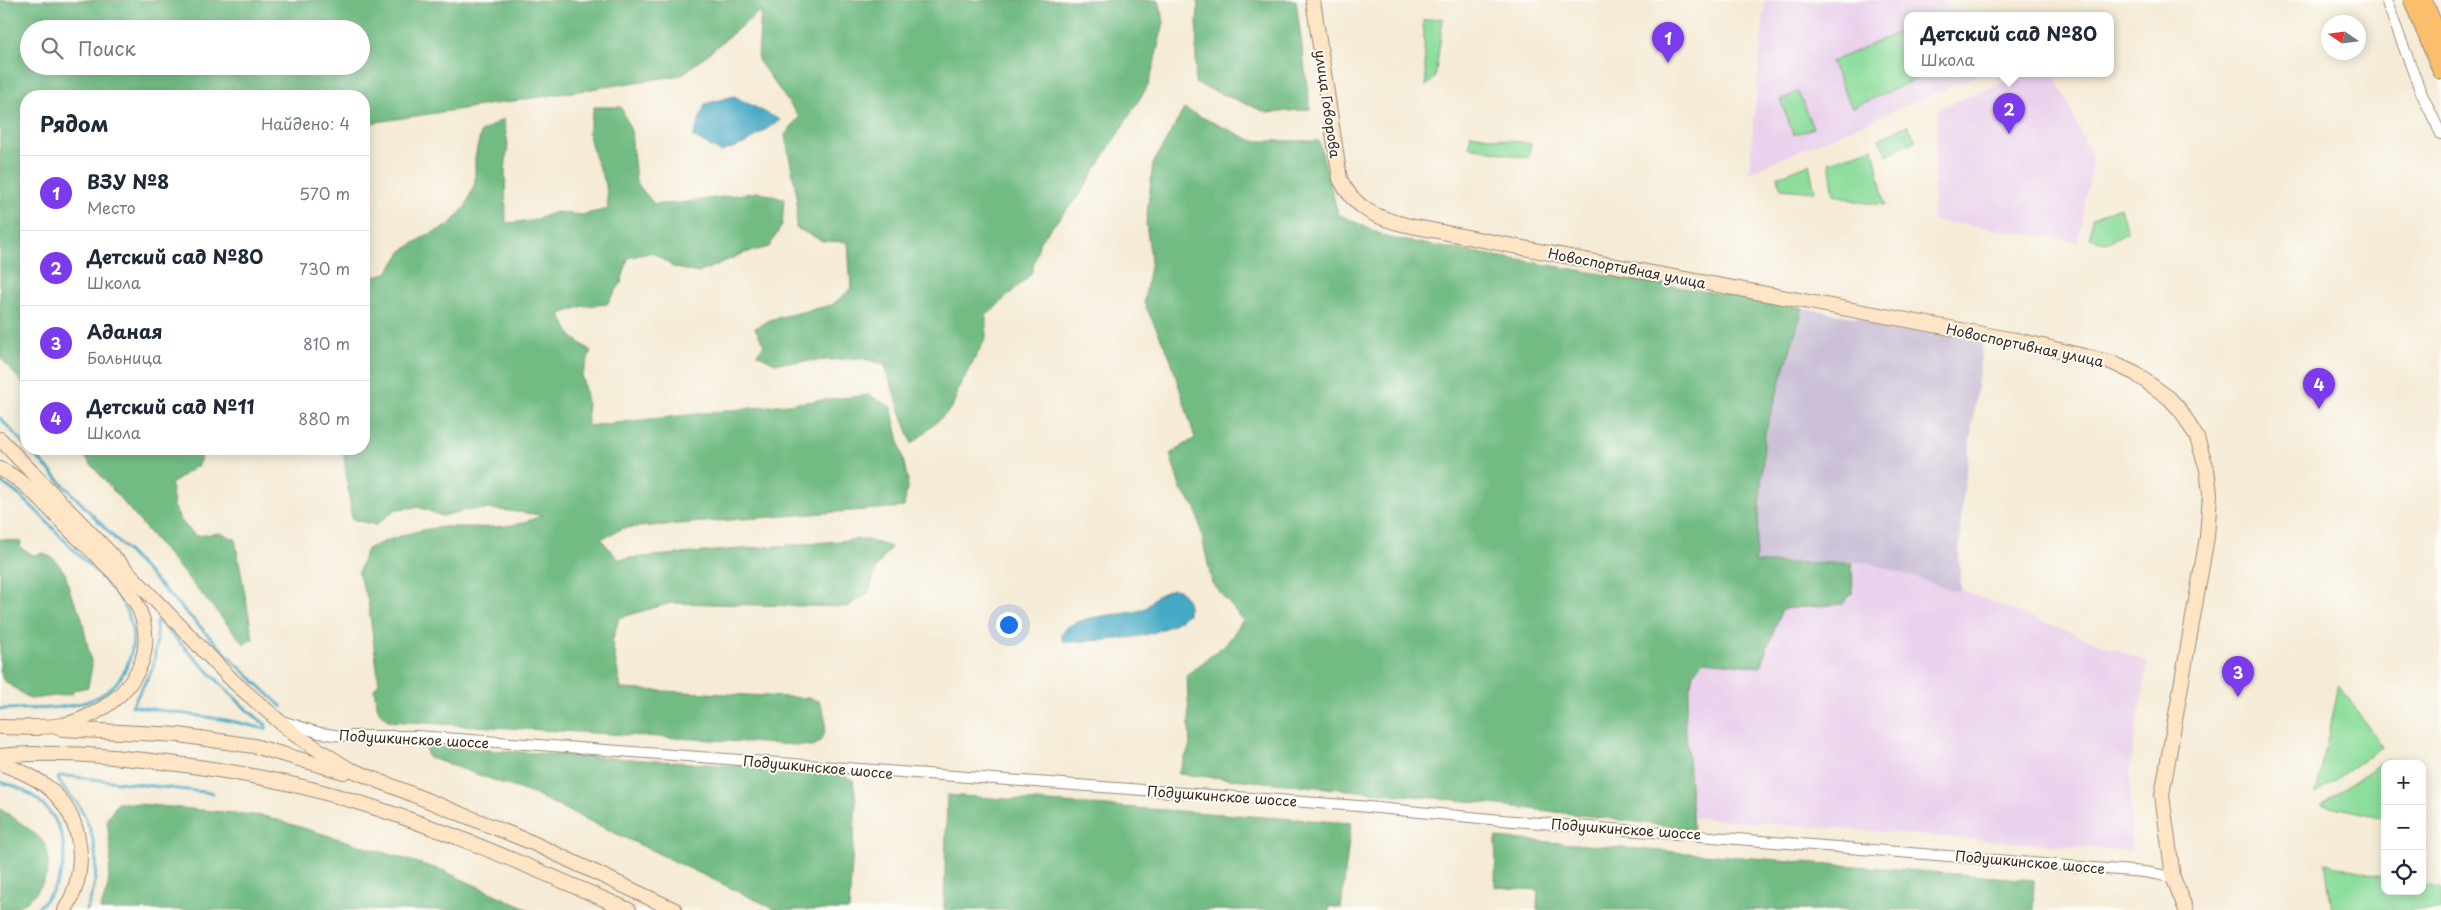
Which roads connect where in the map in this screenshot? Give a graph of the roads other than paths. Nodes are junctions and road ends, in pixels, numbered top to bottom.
1 (1313, 0) edge
2 (2386, 0) edge
3 (2412, 0) edge
4 (2424, 0) edge
5 (2441, 43) edge
6 (2441, 72) edge
7 (2438, 121) edge
8 (2441, 134) edge
9 (1356, 202) joint
10 (0, 439) edge
11 (0, 469) edge
12 (273, 718) junction
13 (0, 727) edge
14 (29, 727) junction
15 (0, 756) edge
16 (0, 763) edge
17 (383, 783) junction
18 (2173, 877) junction
19 (65, 910) edge
20 (629, 910) edge
21 (675, 910) edge
22 (2186, 910) edge

1 - 9 main road, улица Говорова
2 - 7 street
3 - 6 main road
4 - 5 main road
7 - 8 street
9 - 18 main road, Новоспортивная улица
10 - 12 main road
11 - 14 main road
12 - 17 main road
12 - 18 street, Подушкинское шоссе
13 - 14 main road
14 - 17 main road
15 - 20 main road
16 - 19 main road
17 - 21 main road
18 - 22 main road, Новоспортивная улица

